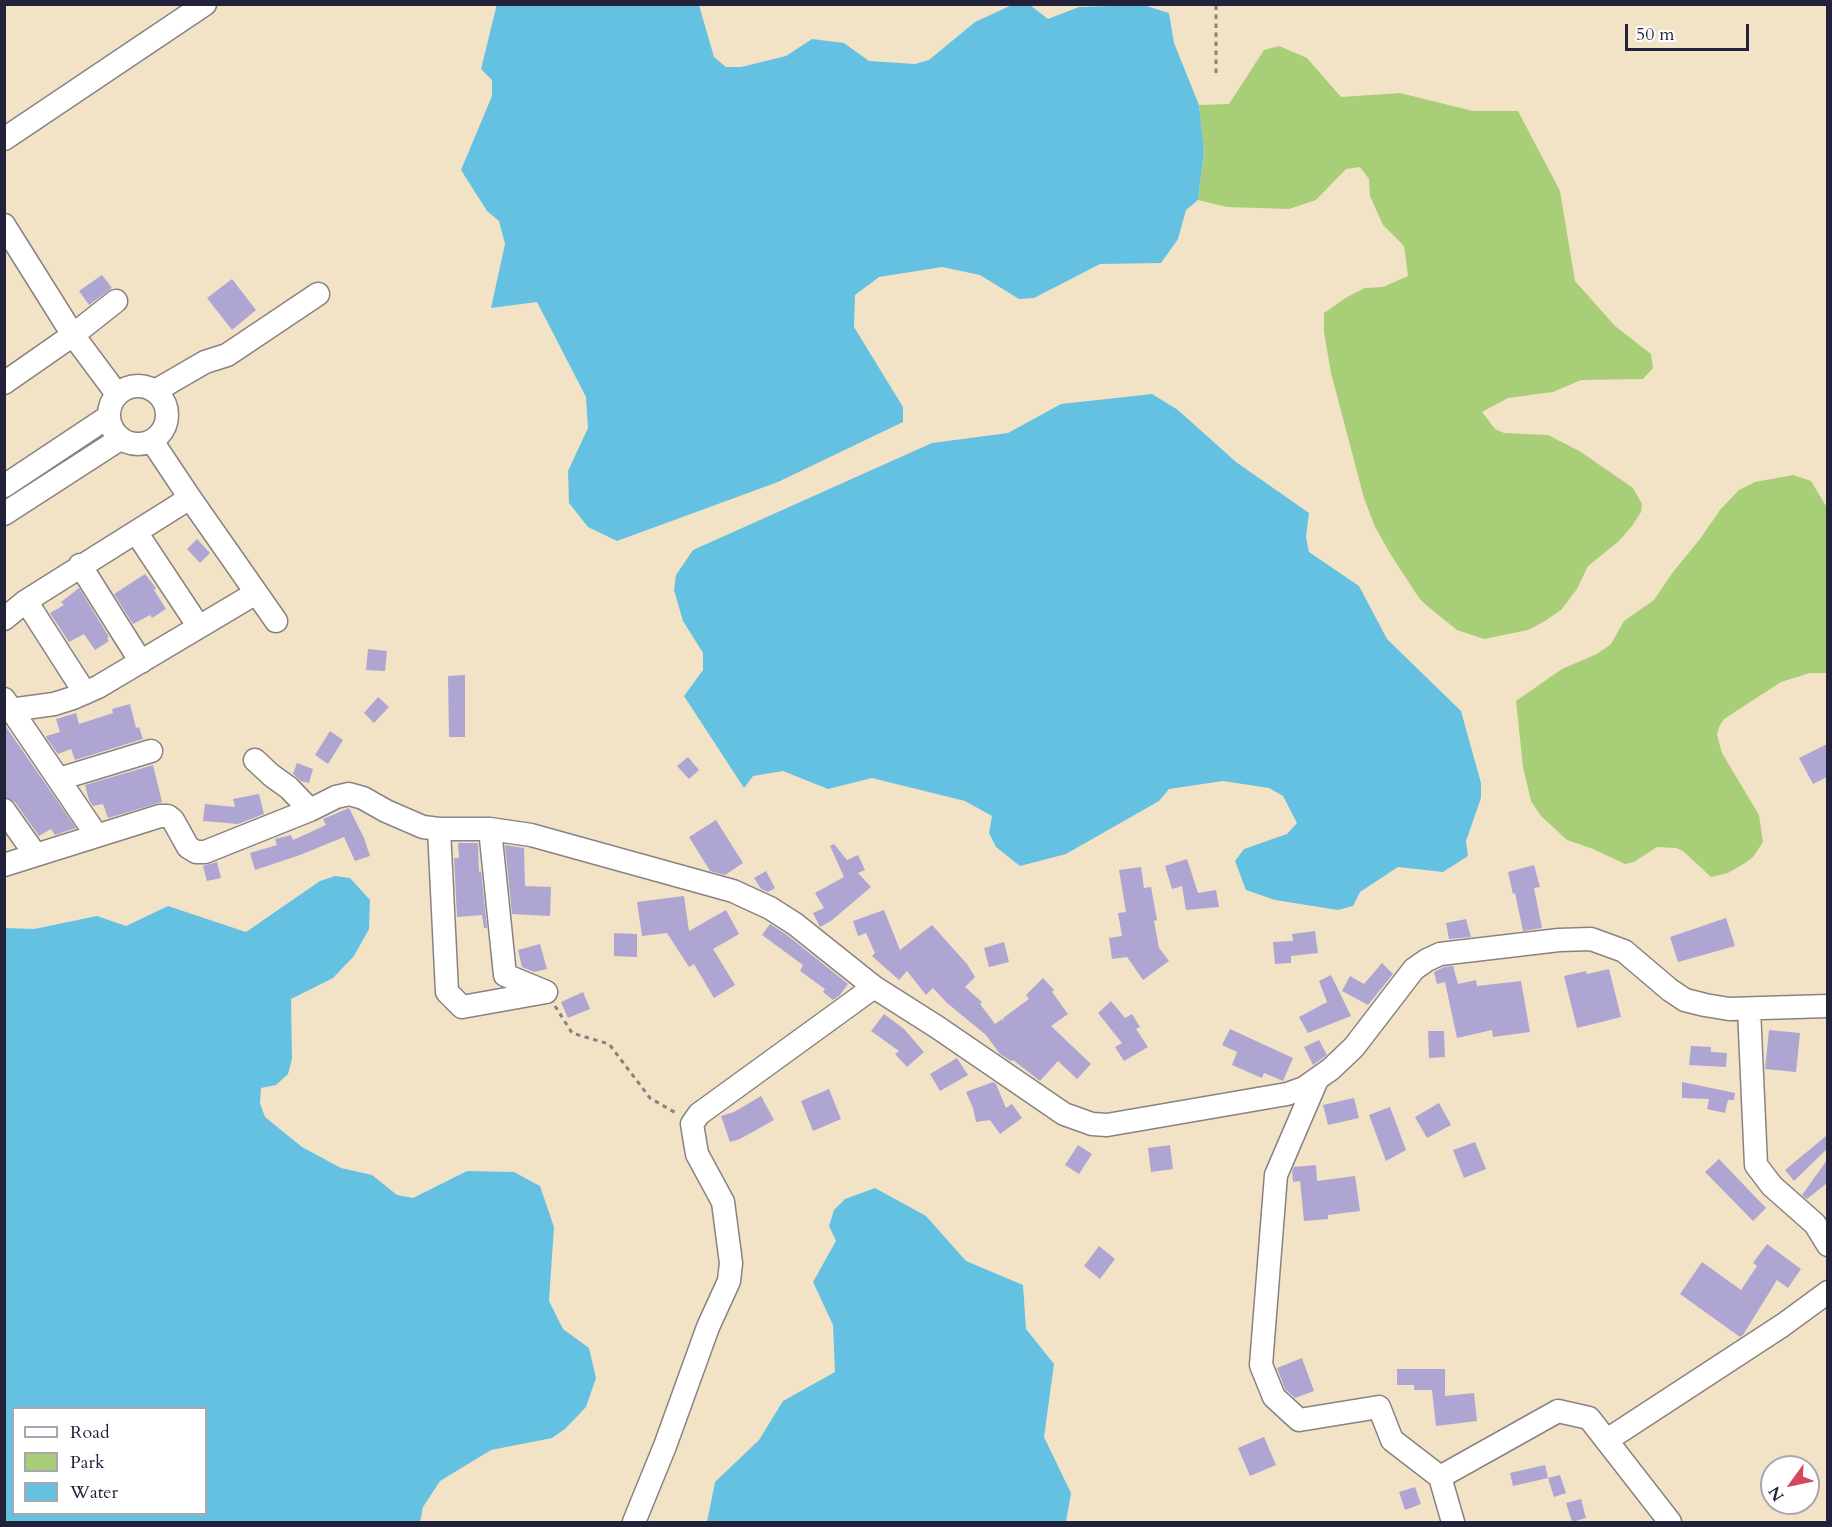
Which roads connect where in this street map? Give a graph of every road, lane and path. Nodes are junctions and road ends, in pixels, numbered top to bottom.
1 (205, 4) edge
2 (1216, 4) edge
3 (1216, 73) dead end
4 (4, 139) edge
5 (4, 225) edge
6 (11, 249) edge
7 (318, 294) dead end
8 (116, 301) dead end
9 (73, 335) junction
10 (4, 383) edge
11 (117, 394) junction
12 (160, 398) junction
13 (108, 417) junction
14 (120, 439) junction
15 (152, 441) junction
16 (4, 486) edge
17 (190, 498) junction
18 (4, 514) edge
19 (136, 532) junction
20 (80, 566) junction
21 (256, 593) junction
22 (26, 601) junction
23 (4, 619) edge
24 (276, 621) dead end
25 (199, 627) junction
26 (141, 662) junction
27 (85, 693) junction
28 (7, 704) edge
29 (151, 751) dead end
30 (255, 760) dead end
31 (59, 779) junction
32 (4, 810) edge
33 (310, 810) junction
34 (439, 829) junction
35 (490, 829) junction
36 (97, 836) junction
37 (35, 854) junction
38 (4, 865) edge
39 (874, 987) junction
40 (546, 992) junction
41 (1827, 1006) edge
42 (1749, 1009) junction
43 (1316, 1082) junction
44 (692, 1124) junction
45 (1827, 1245) edge
46 (1827, 1292) edge
47 (1607, 1440) junction
48 (1440, 1477) junction
49 (634, 1522) edge
50 (1453, 1522) edge
51 (1670, 1522) edge

1 - 4 street
2 - 3 path
5 - 6 street
6 - 9 street
7 - 12 street
8 - 9 street
9 - 10 street
9 - 11 street
11 - 12 street
11 - 13 street
12 - 15 street
13 - 14 street
13 - 16 street
14 - 15 street
14 - 18 street
15 - 17 street
17 - 19 street
17 - 21 street
19 - 20 street
19 - 25 street
20 - 22 street
20 - 26 street
21 - 24 street
21 - 25 street
22 - 23 street
22 - 27 street
25 - 26 street
26 - 27 street
27 - 28 street
28 - 31 street
29 - 31 street
30 - 33 street
31 - 36 street
32 - 37 street
33 - 34 street
33 - 36 street
34 - 35 street
34 - 40 street
35 - 39 street
35 - 40 street
36 - 37 street
37 - 38 street
39 - 43 street
39 - 44 street
40 - 44 path
41 - 42 street
42 - 43 street
42 - 45 street
43 - 48 street
44 - 49 street
46 - 47 street
47 - 48 street
47 - 51 street
48 - 50 street

